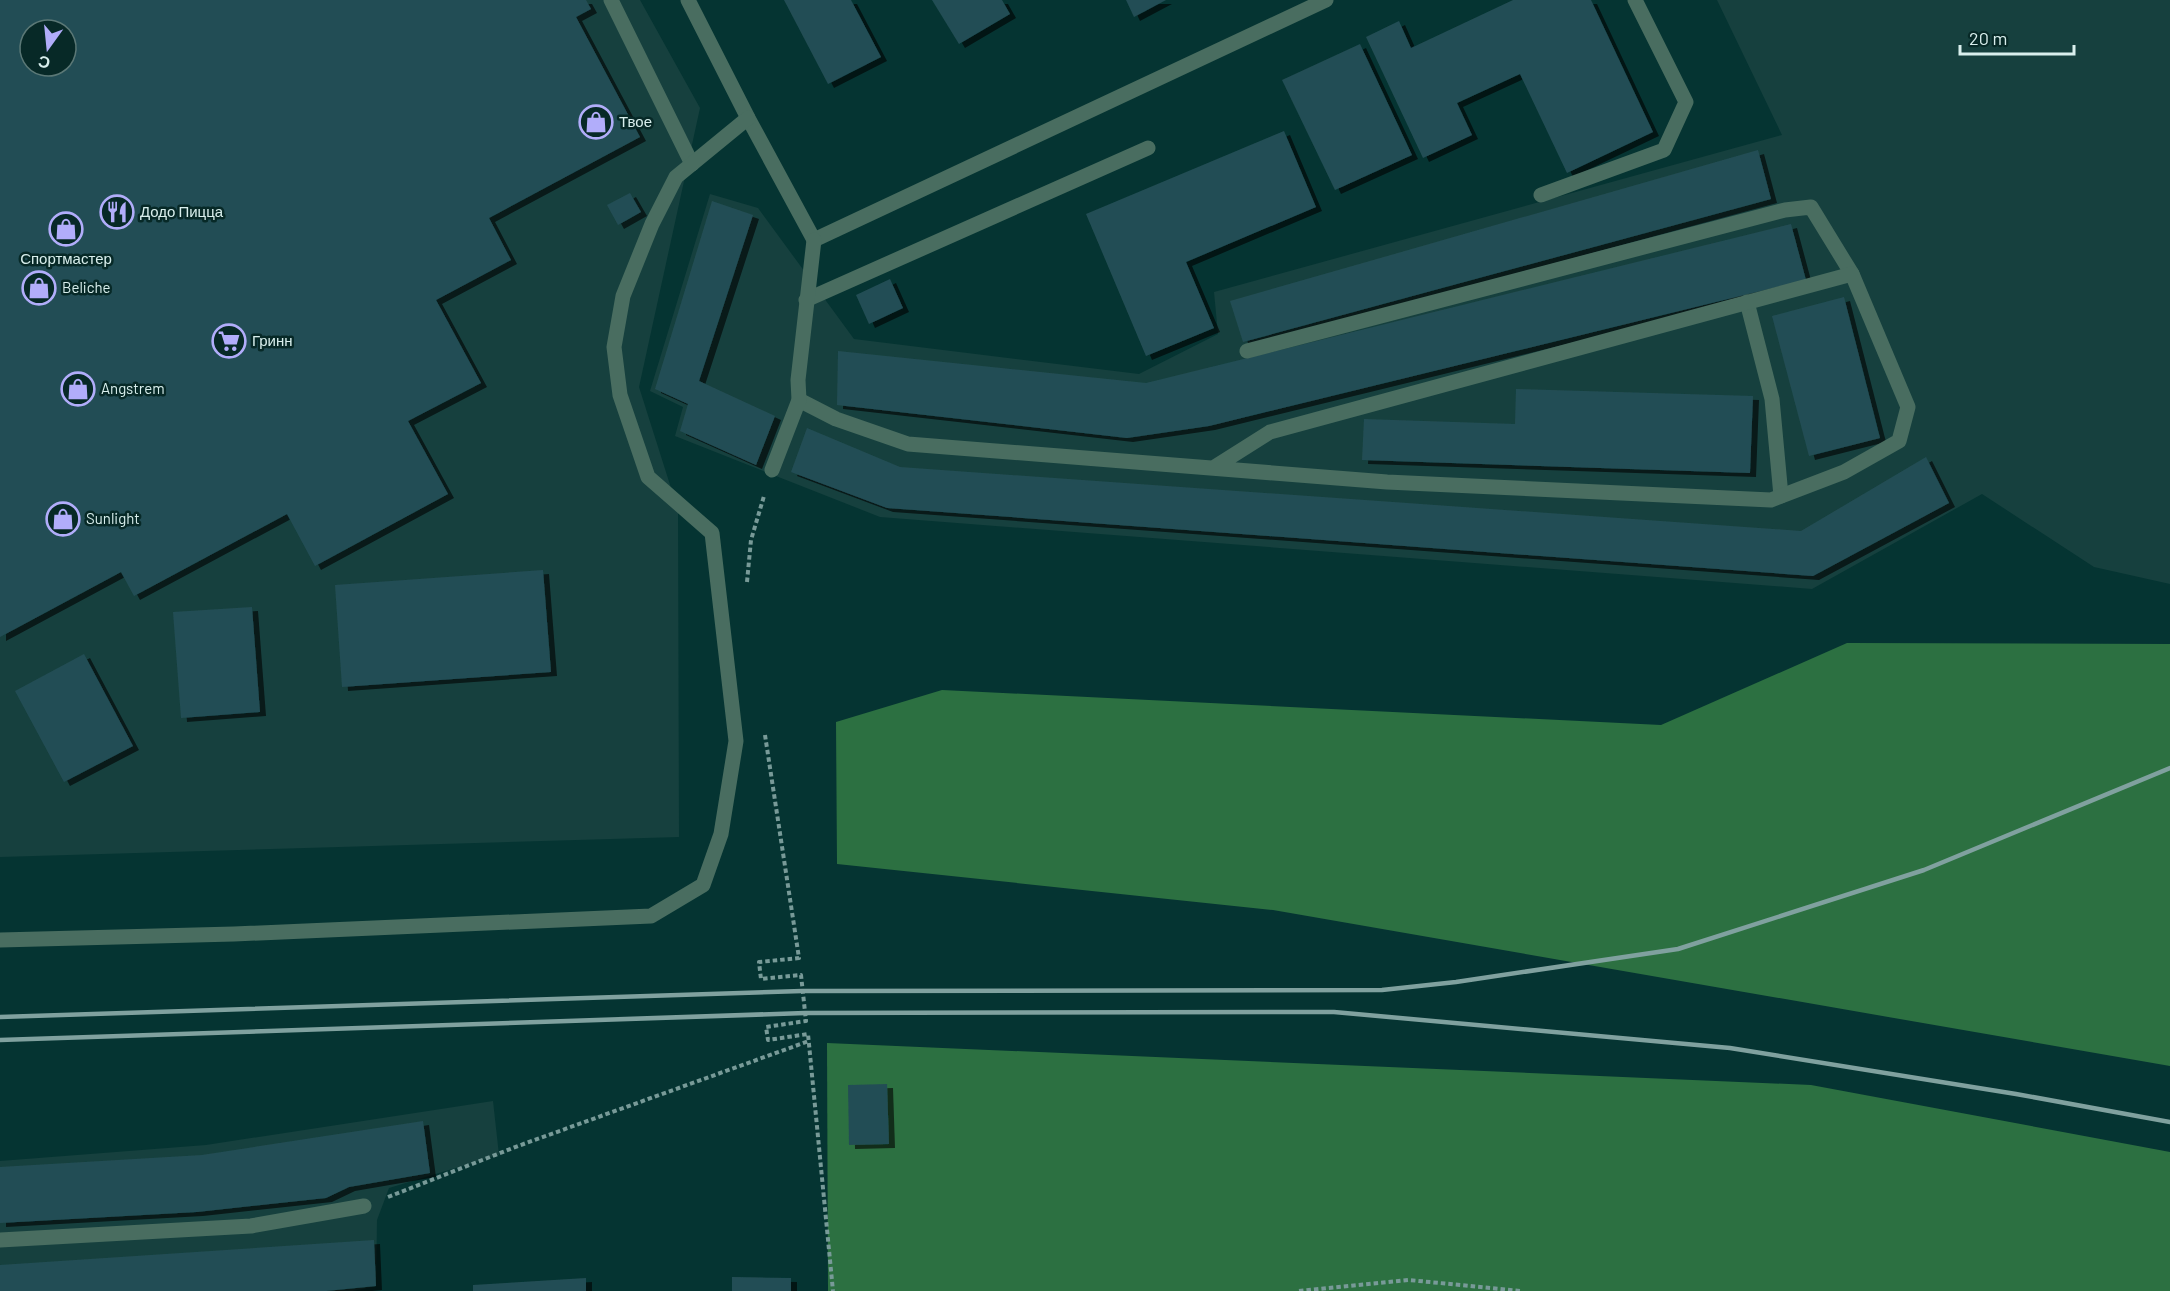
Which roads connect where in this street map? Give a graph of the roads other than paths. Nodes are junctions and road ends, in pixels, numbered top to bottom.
1 (610, 0) edge
2 (688, 0) edge
3 (1326, 0) edge
4 (1635, 0) edge
5 (748, 118) junction
6 (1148, 148) dead end
7 (692, 164) junction
8 (1541, 195) dead end
9 (814, 240) junction
10 (1852, 274) junction
11 (806, 300) junction
12 (1747, 302) junction
13 (1247, 351) dead end
14 (799, 400) junction
15 (1213, 468) junction
16 (772, 470) road end
17 (1781, 496) junction
18 (0, 940) edge
19 (363, 1206) road end
20 (0, 1240) edge

1 - 7 lane
2 - 5 lane
3 - 9 lane
4 - 8 lane
5 - 7 lane
5 - 9 lane
6 - 11 lane
7 - 18 lane
9 - 11 lane
10 - 12 lane
10 - 13 lane
10 - 17 lane
11 - 14 lane
12 - 15 lane
12 - 17 lane
14 - 15 lane
14 - 16 lane
15 - 17 lane
19 - 20 lane

